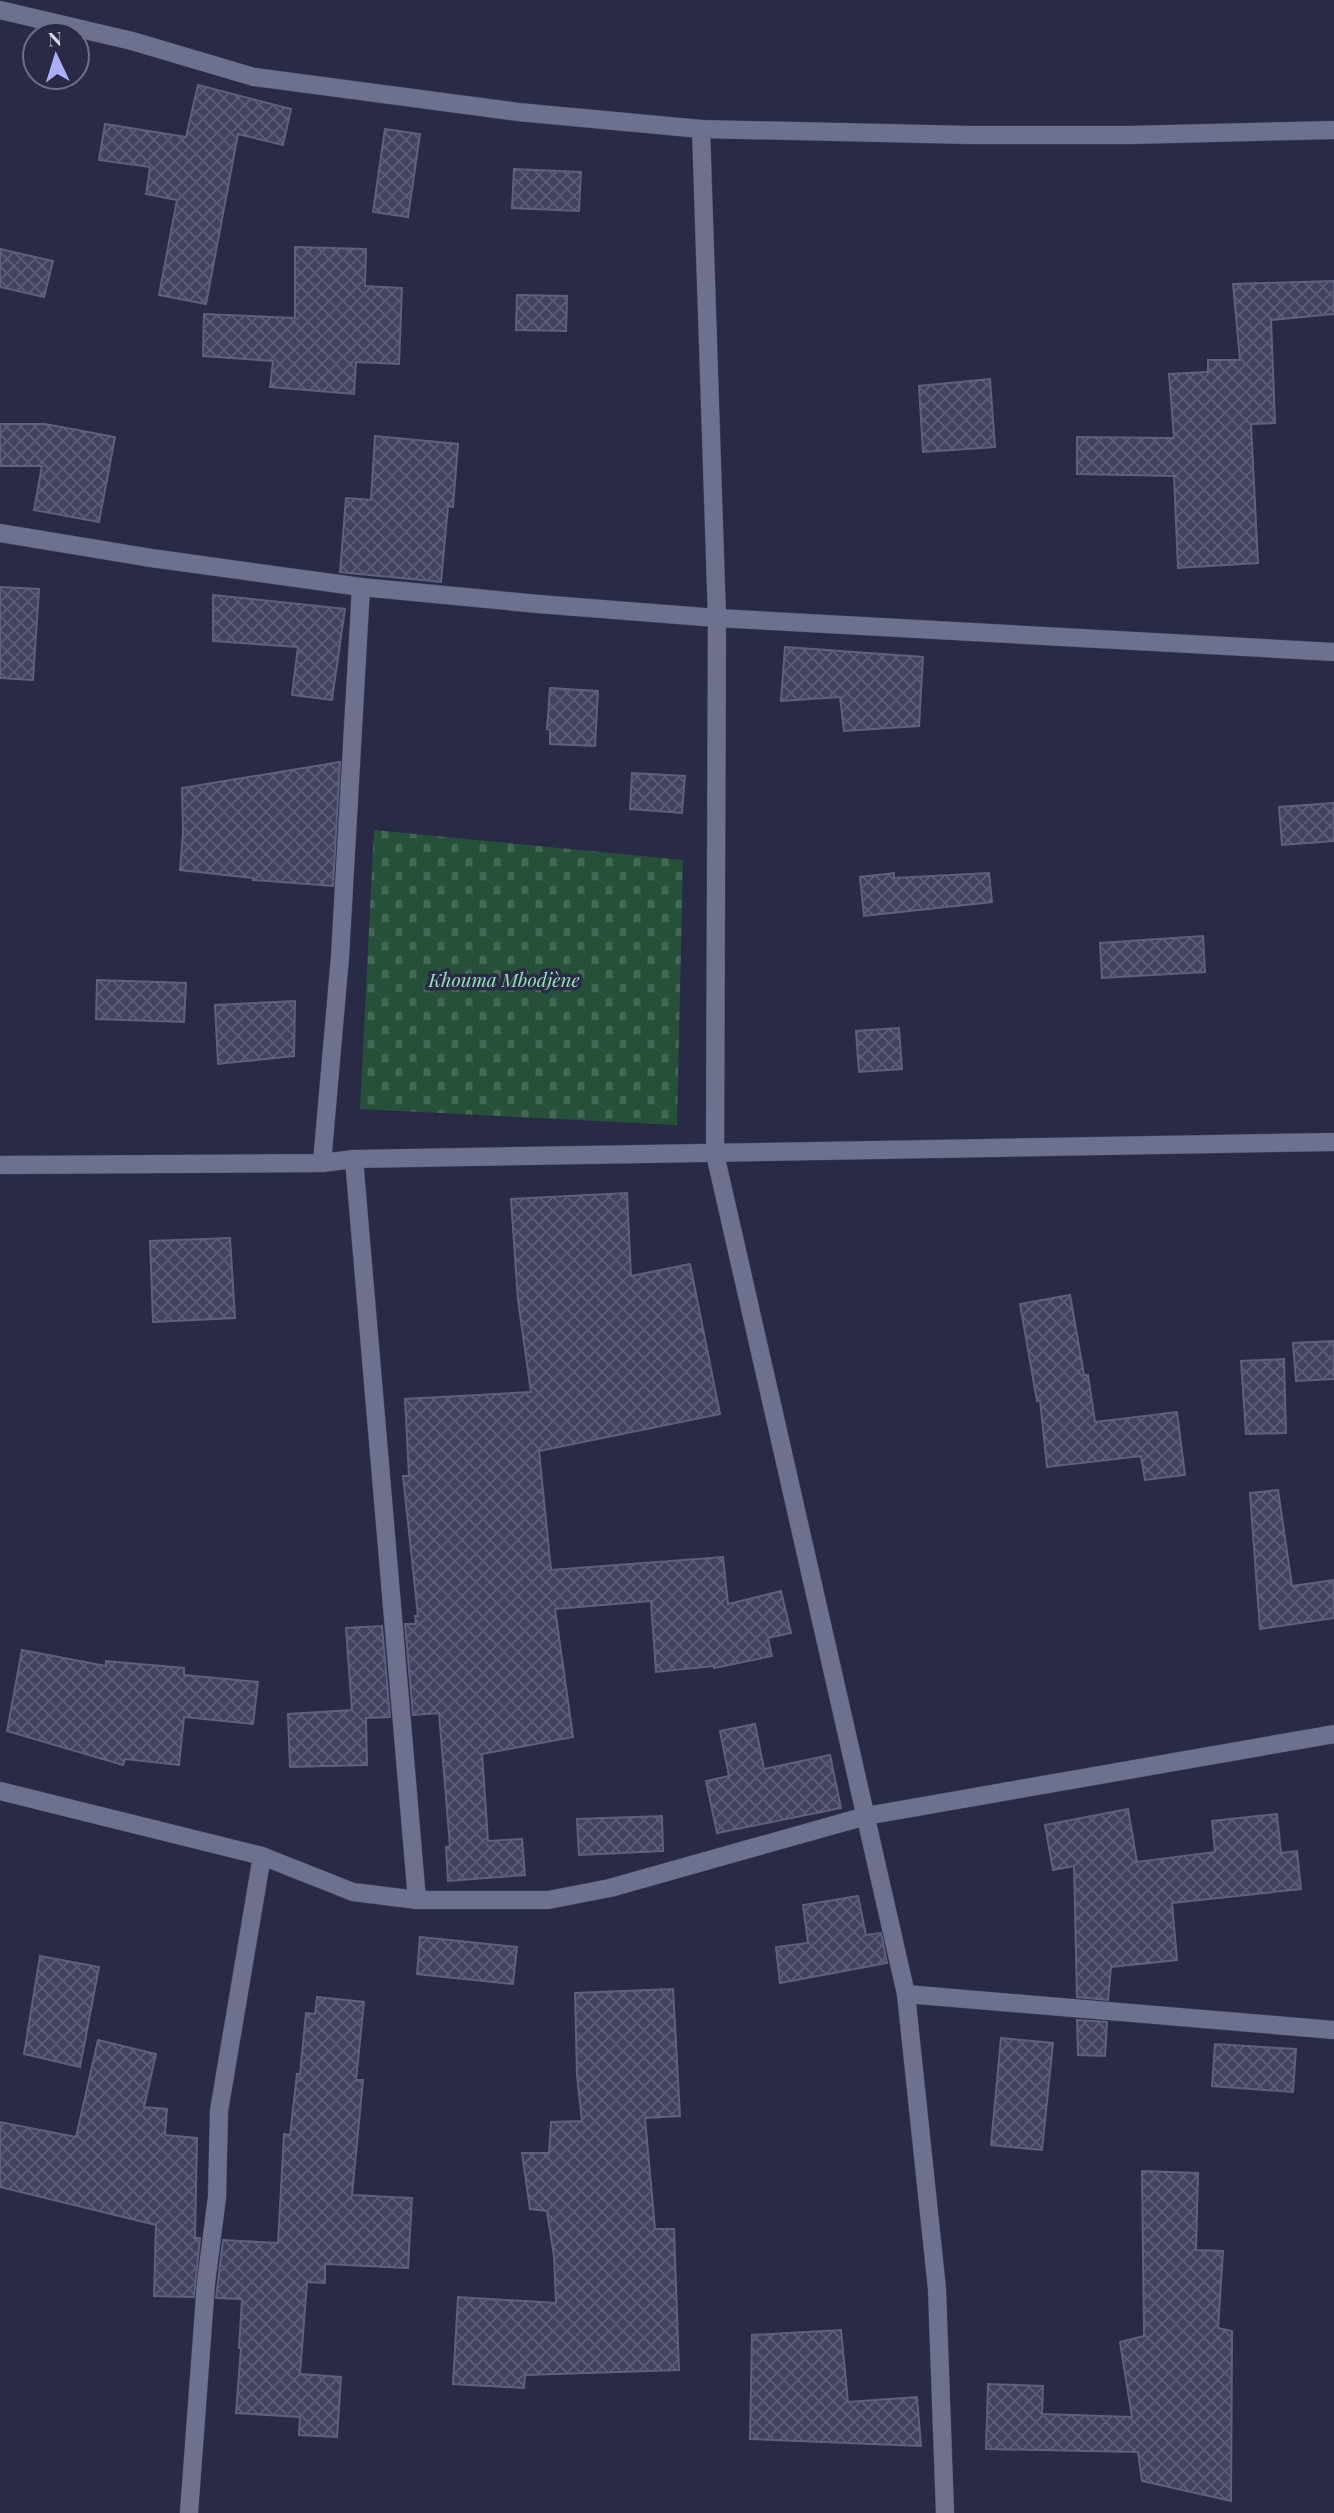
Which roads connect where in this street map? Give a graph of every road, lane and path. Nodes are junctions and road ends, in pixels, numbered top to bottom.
1 (0, 10) edge
2 (701, 129) junction
3 (1334, 130) edge
4 (0, 533) edge
5 (361, 587) junction
6 (717, 618) junction
7 (1334, 652) edge
8 (1334, 1142) edge
9 (715, 1154) junction
10 (354, 1159) junction
11 (322, 1163) junction
12 (0, 1165) edge
13 (1334, 1734) edge
14 (0, 1791) edge
15 (866, 1816) junction
16 (262, 1856) junction
17 (417, 1900) junction
18 (906, 1994) junction
19 (1334, 2030) edge
20 (189, 2513) edge
21 (945, 2513) edge

1 - 2 street
2 - 3 street
2 - 6 street
4 - 5 street
5 - 6 street
5 - 11 street
6 - 7 street
6 - 9 street
8 - 9 street
9 - 10 street
9 - 15 street
10 - 11 street
10 - 17 street
11 - 12 street
13 - 15 street
14 - 16 street
15 - 17 street
15 - 18 street
16 - 17 street
16 - 20 street
18 - 19 street
18 - 21 street

